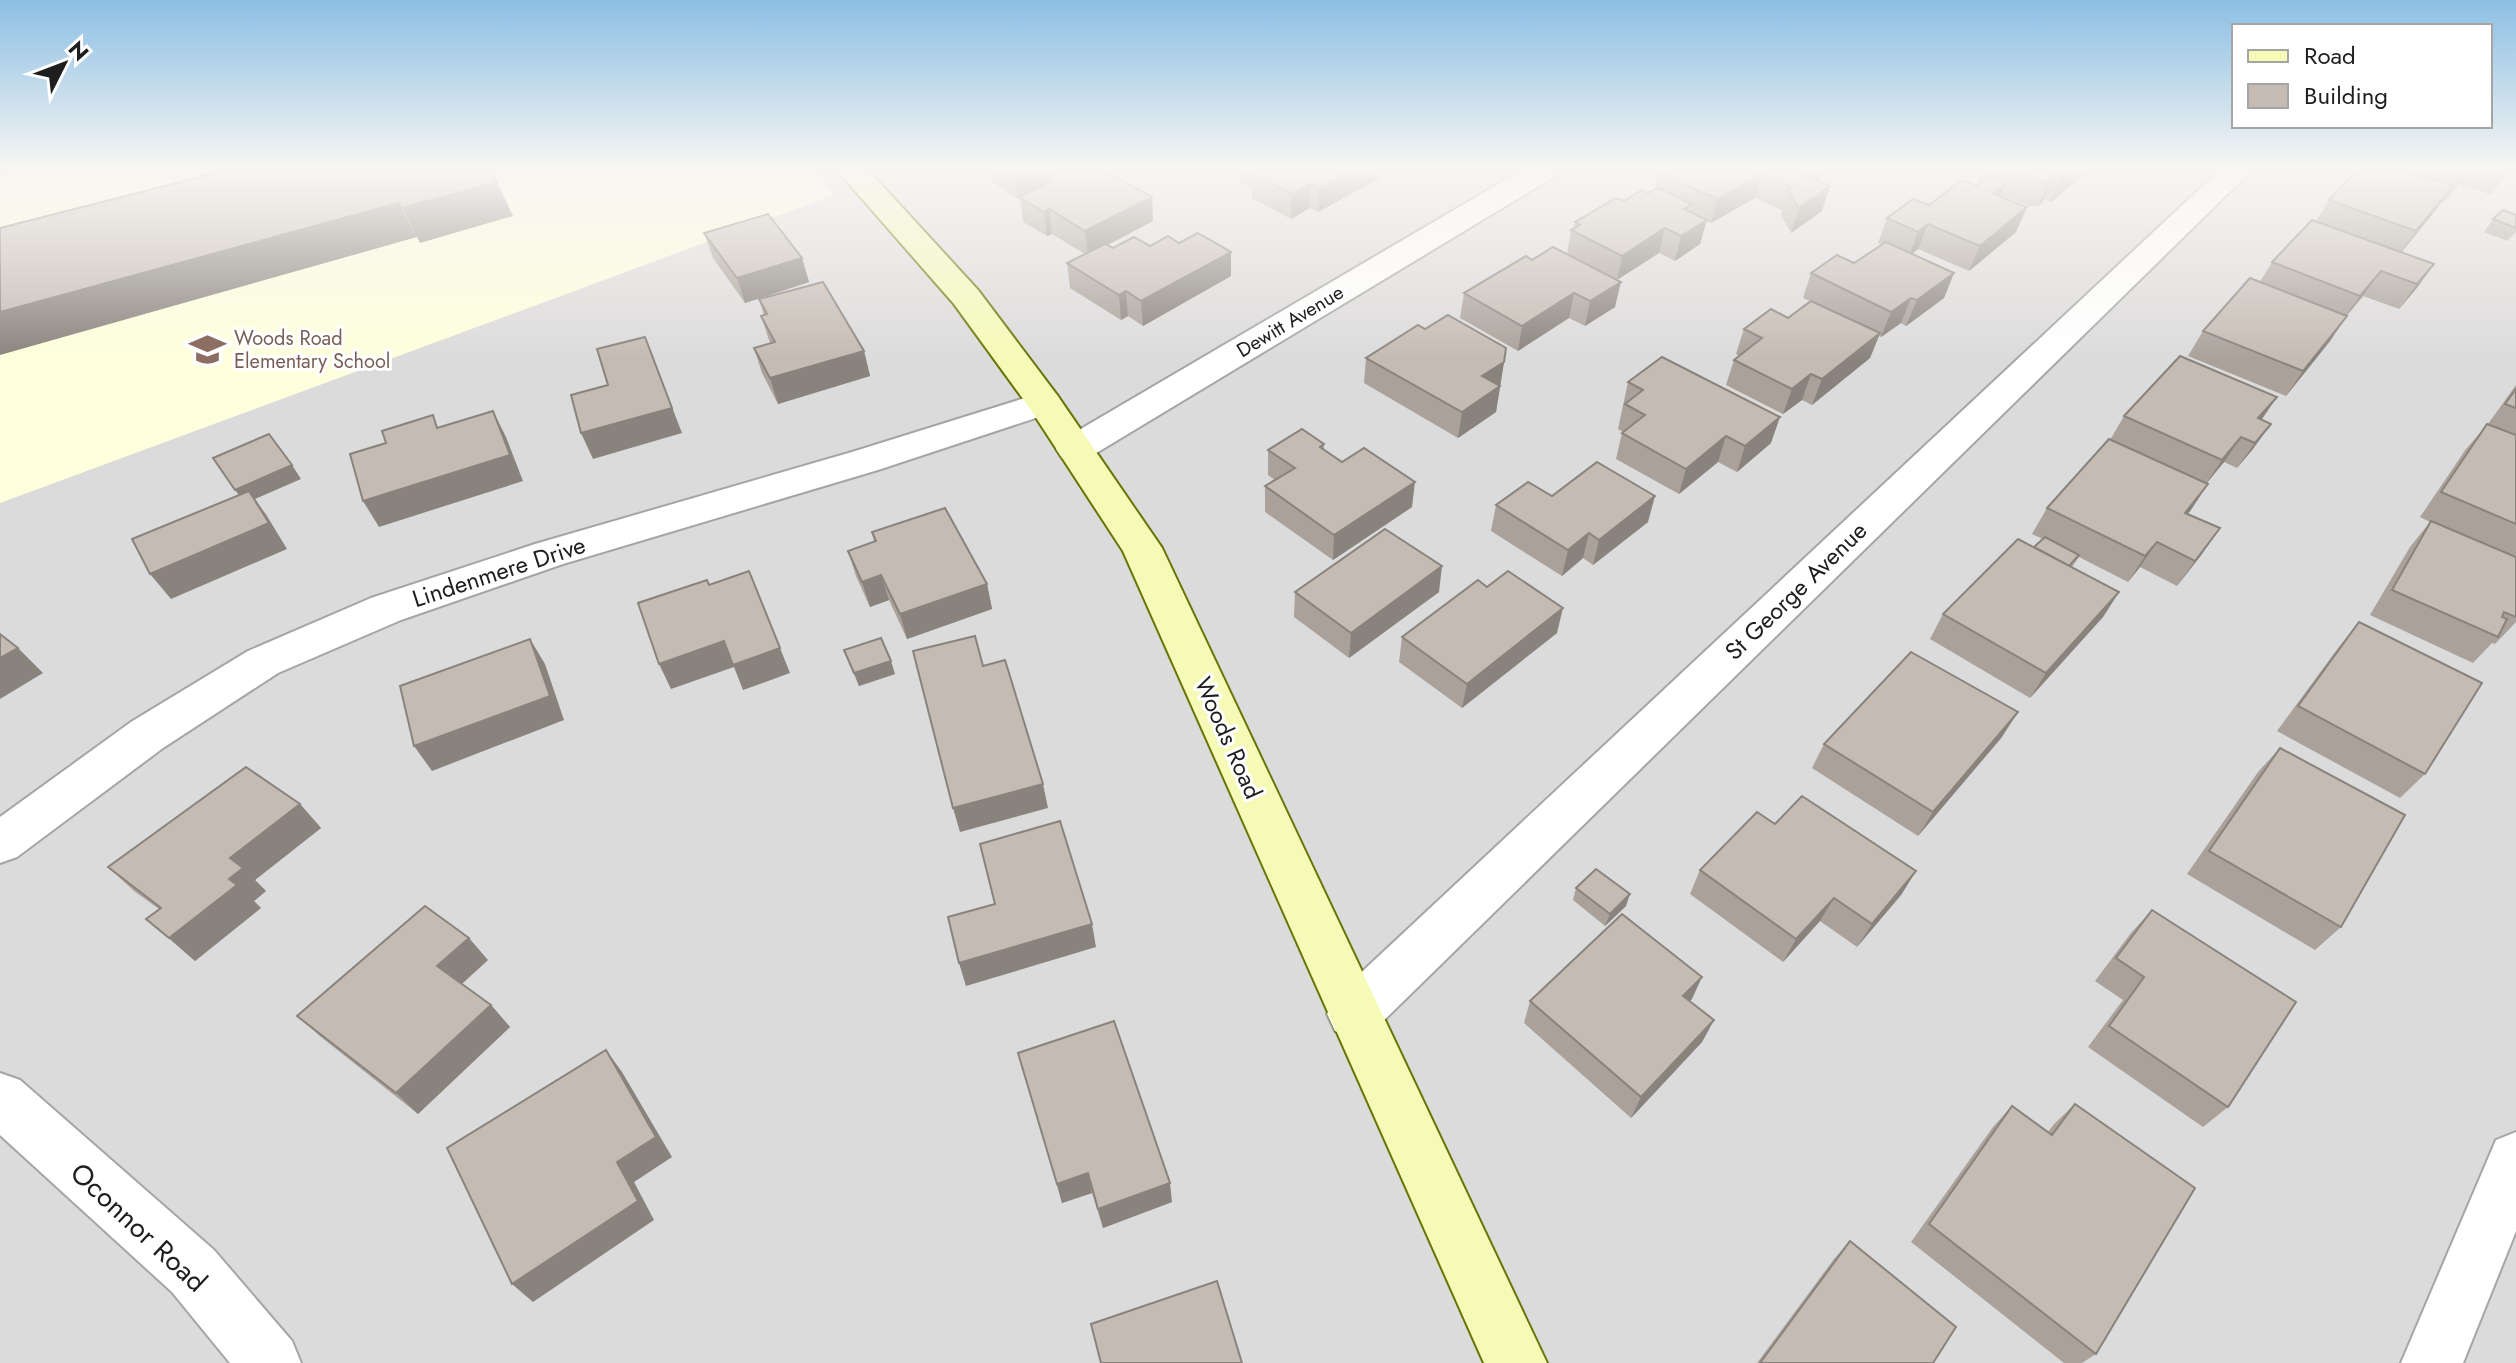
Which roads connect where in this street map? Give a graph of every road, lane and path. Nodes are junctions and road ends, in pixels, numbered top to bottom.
1 (909, 233) edge
2 (1439, 233) edge
3 (2171, 233) edge
4 (1044, 403) junction
5 (1075, 449) junction
6 (0, 843) edge
7 (1354, 1014) junction
8 (0, 1099) edge
9 (2516, 1160) edge
10 (270, 1363) edge
11 (1516, 1363) edge
12 (2432, 1363) edge

1 - 4 street, Woods Road
2 - 5 street, Dewitt Avenue
3 - 7 street, St George Avenue
4 - 5 street, Woods Road
4 - 6 street, Lindenmere Drive
5 - 7 street, Woods Road
7 - 11 street, Woods Road
8 - 10 street, Oconnor Road
9 - 12 street

